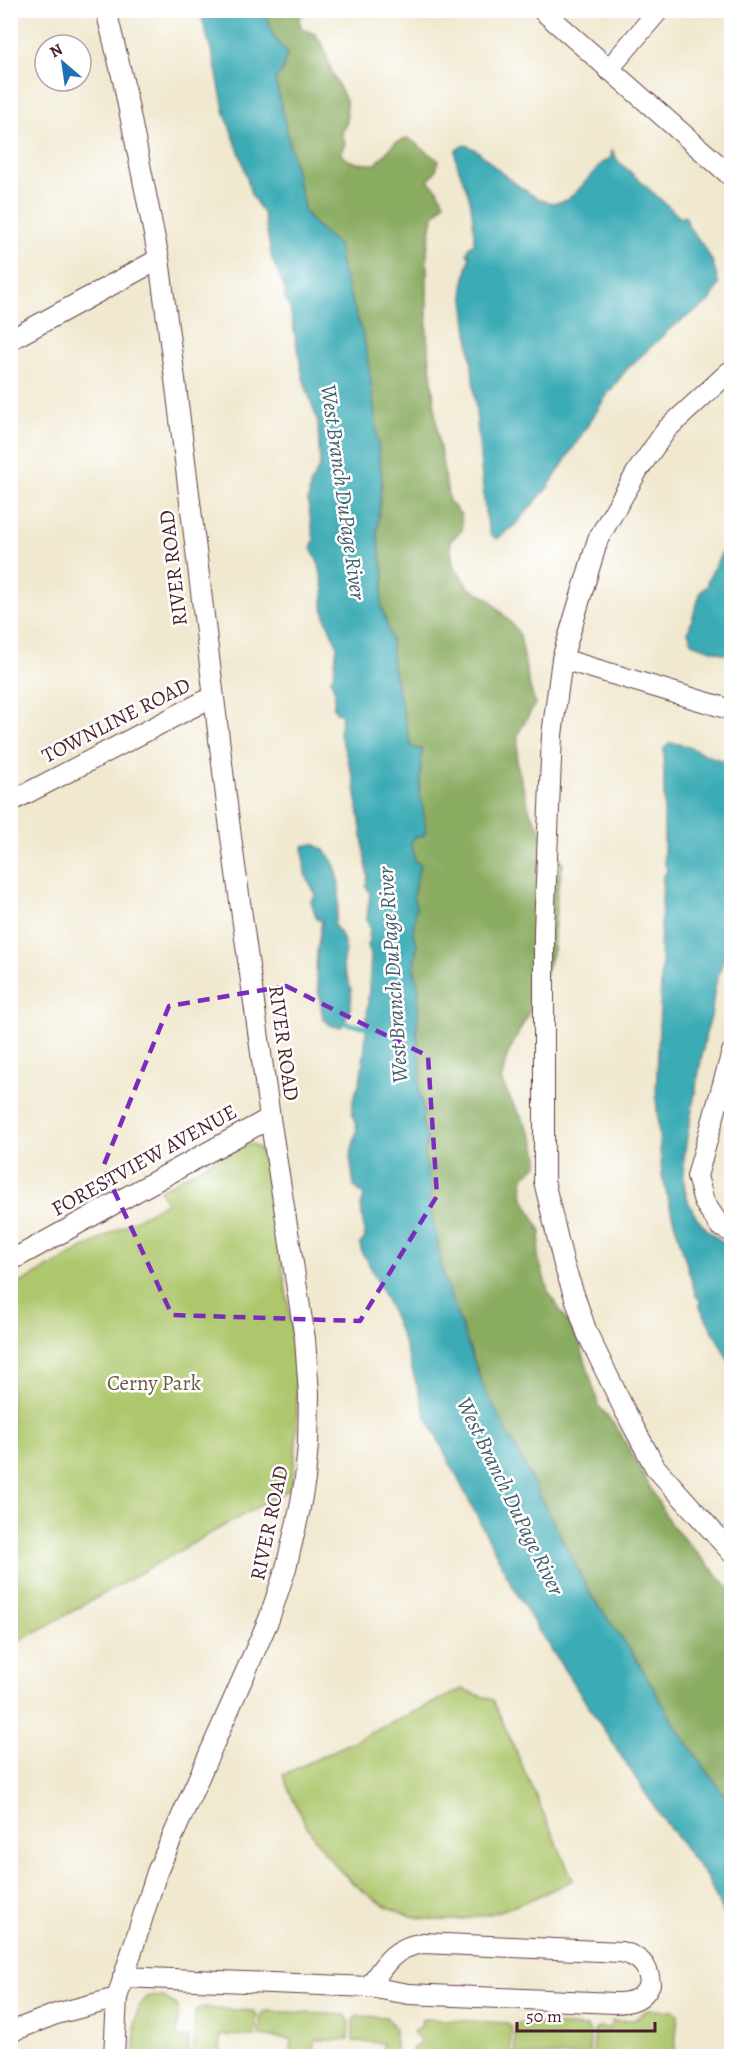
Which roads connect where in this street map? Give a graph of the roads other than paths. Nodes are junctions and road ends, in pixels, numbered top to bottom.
1 (106, 10) edge
2 (542, 10) edge
3 (659, 10) edge
4 (608, 70) junction
5 (732, 177) edge
6 (159, 259) junction
7 (10, 340) edge
8 (731, 370) edge
9 (562, 659) junction
10 (212, 697) junction
11 (732, 710) edge
12 (10, 801) edge
13 (732, 1053) edge
14 (270, 1118) junction
15 (732, 1232) edge
16 (10, 1261) edge
17 (732, 1553) edge
18 (123, 1977) junction
19 (369, 1987) junction
20 (117, 1998) junction
21 (10, 2032) edge
22 (114, 2056) edge

1 - 6 street, RIVER ROAD
2 - 4 street
3 - 4 street
4 - 5 street
6 - 7 street
6 - 10 street, RIVER ROAD
8 - 9 street
9 - 11 street
9 - 17 street
10 - 12 street, TOWNLINE ROAD
10 - 14 street, RIVER ROAD
13 - 15 street
14 - 16 street, FORESTVIEW AVENUE
14 - 18 street, RIVER ROAD
18 - 19 street
18 - 20 street, RIVER ROAD
19 - 19 street
20 - 21 street
20 - 22 street, RIVER ROAD

